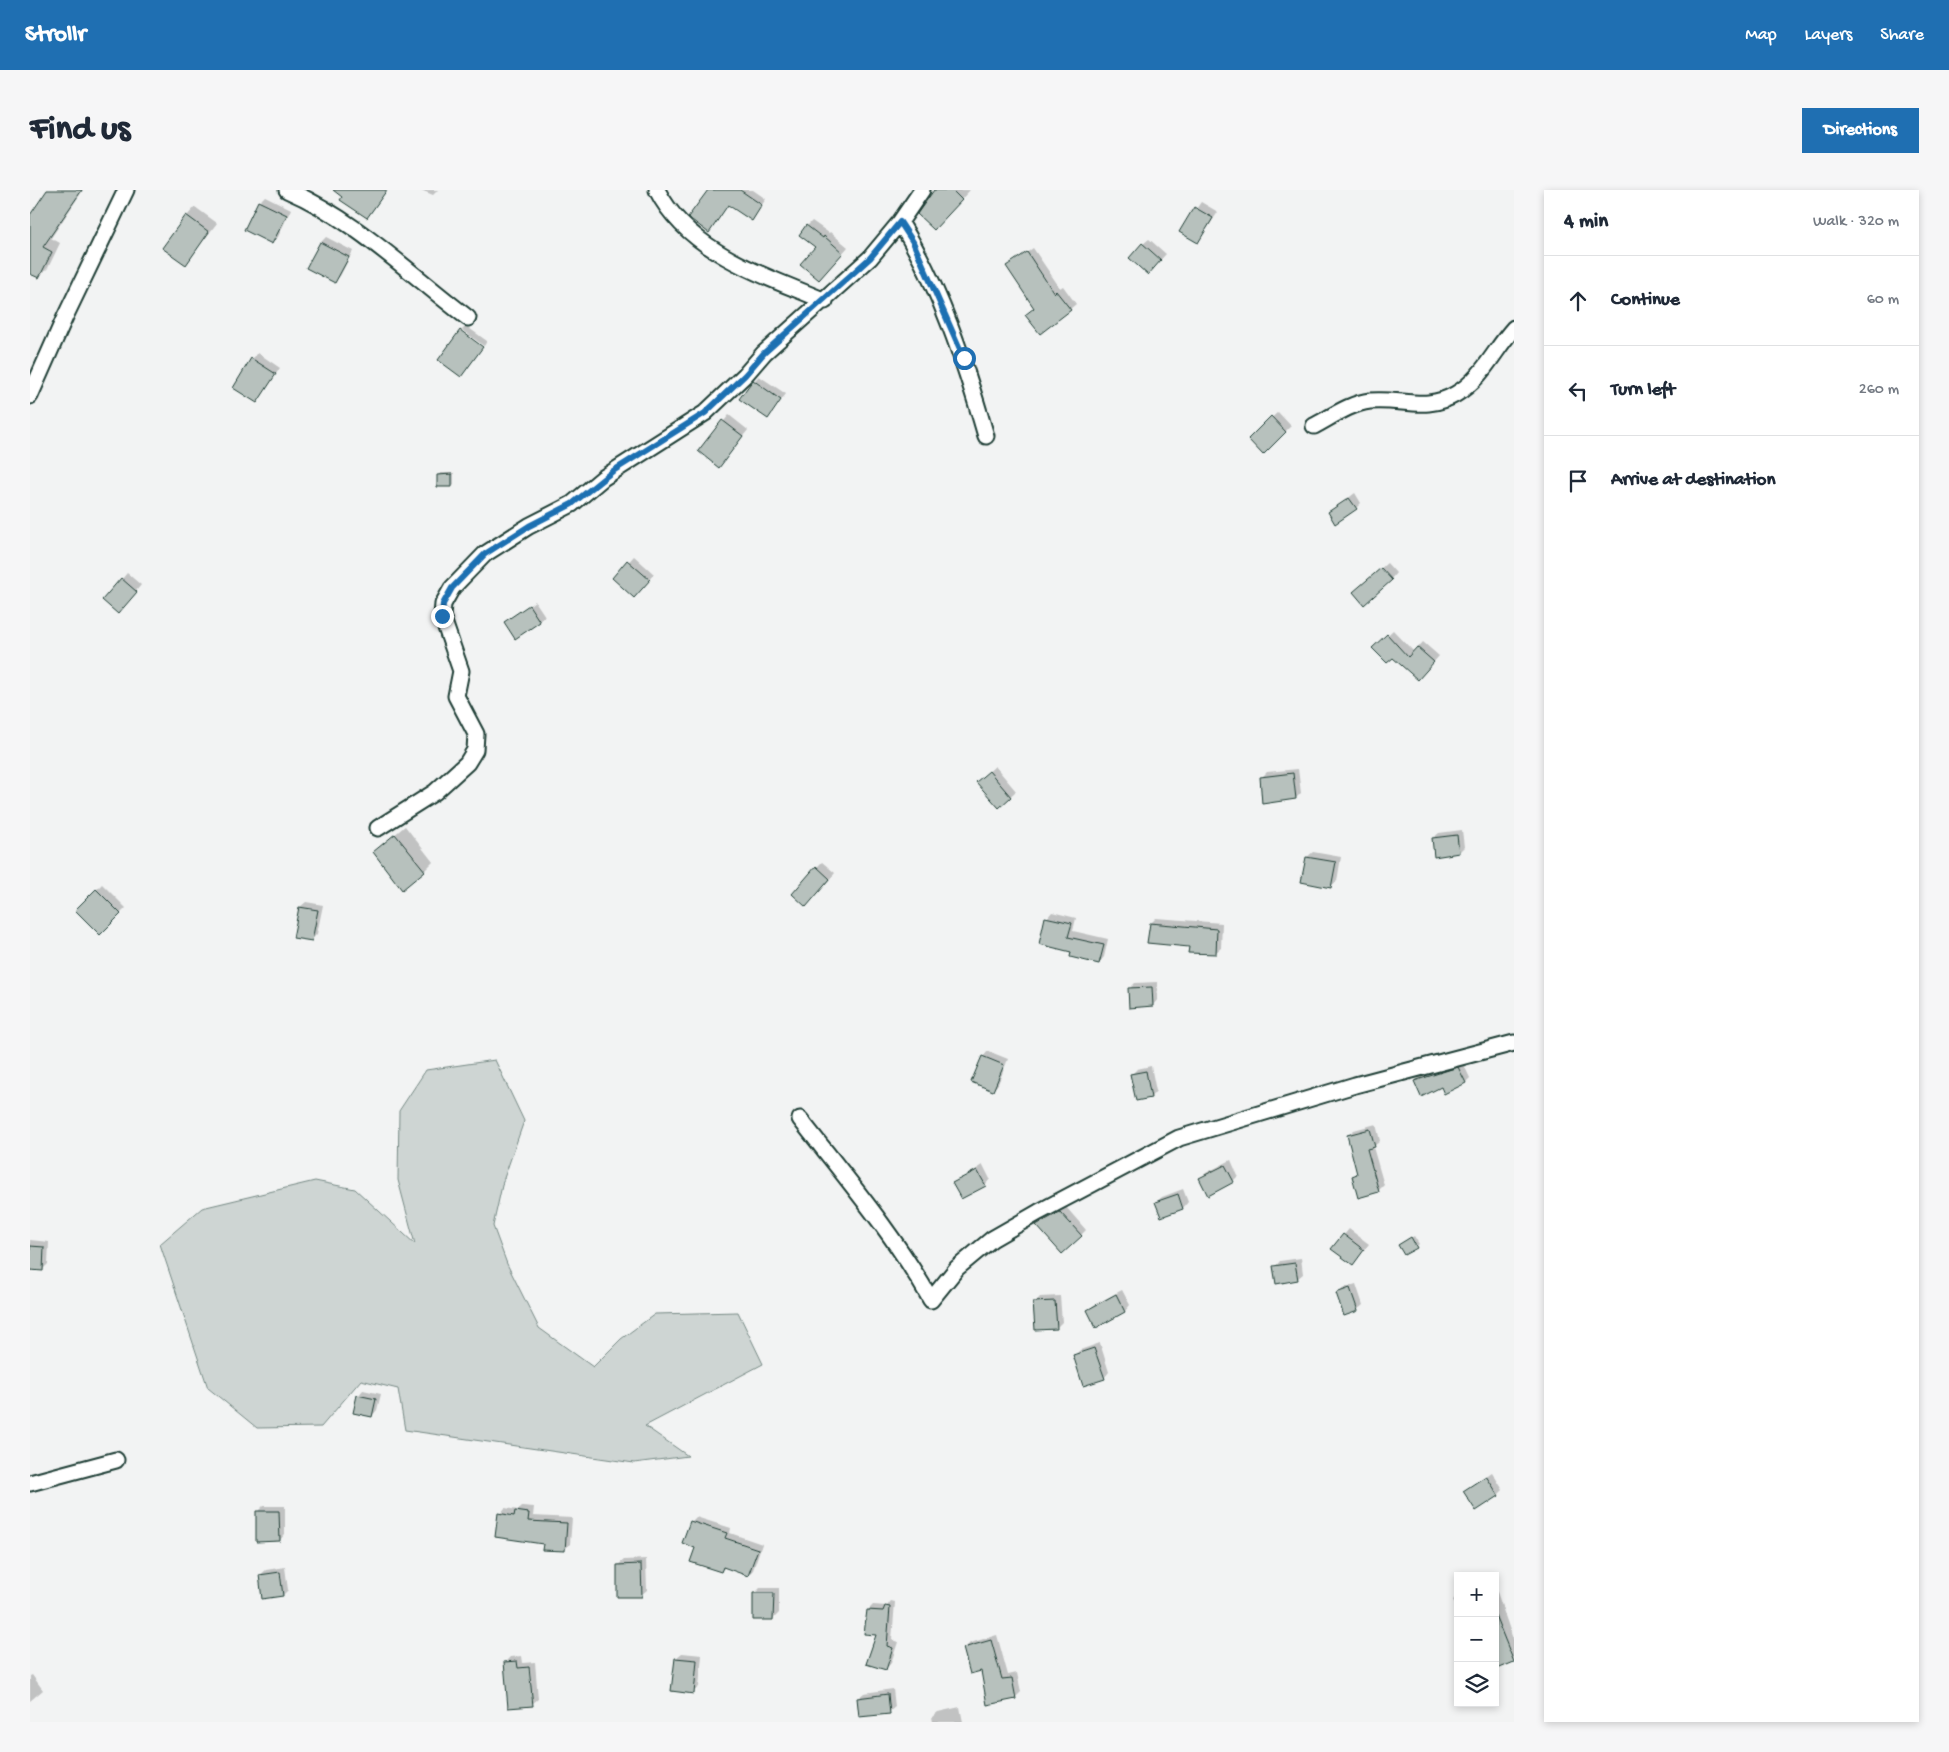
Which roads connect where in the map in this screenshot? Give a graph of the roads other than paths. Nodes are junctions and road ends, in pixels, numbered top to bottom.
1 (126, 190) edge
2 (287, 190) edge
3 (657, 190) edge
4 (922, 190) edge
5 (900, 222) junction
6 (825, 301) junction
7 (468, 318) dead end
8 (1514, 328) edge
9 (30, 396) edge
10 (1314, 426) dead end
11 (986, 436) dead end
12 (378, 828) dead end
13 (1514, 1043) edge
14 (800, 1119) dead end
15 (116, 1460) dead end
16 (30, 1483) edge

1 - 9 street
2 - 7 street
3 - 6 street
4 - 5 street
5 - 6 street
5 - 11 street
6 - 12 street
8 - 10 street
13 - 14 street
15 - 16 street

